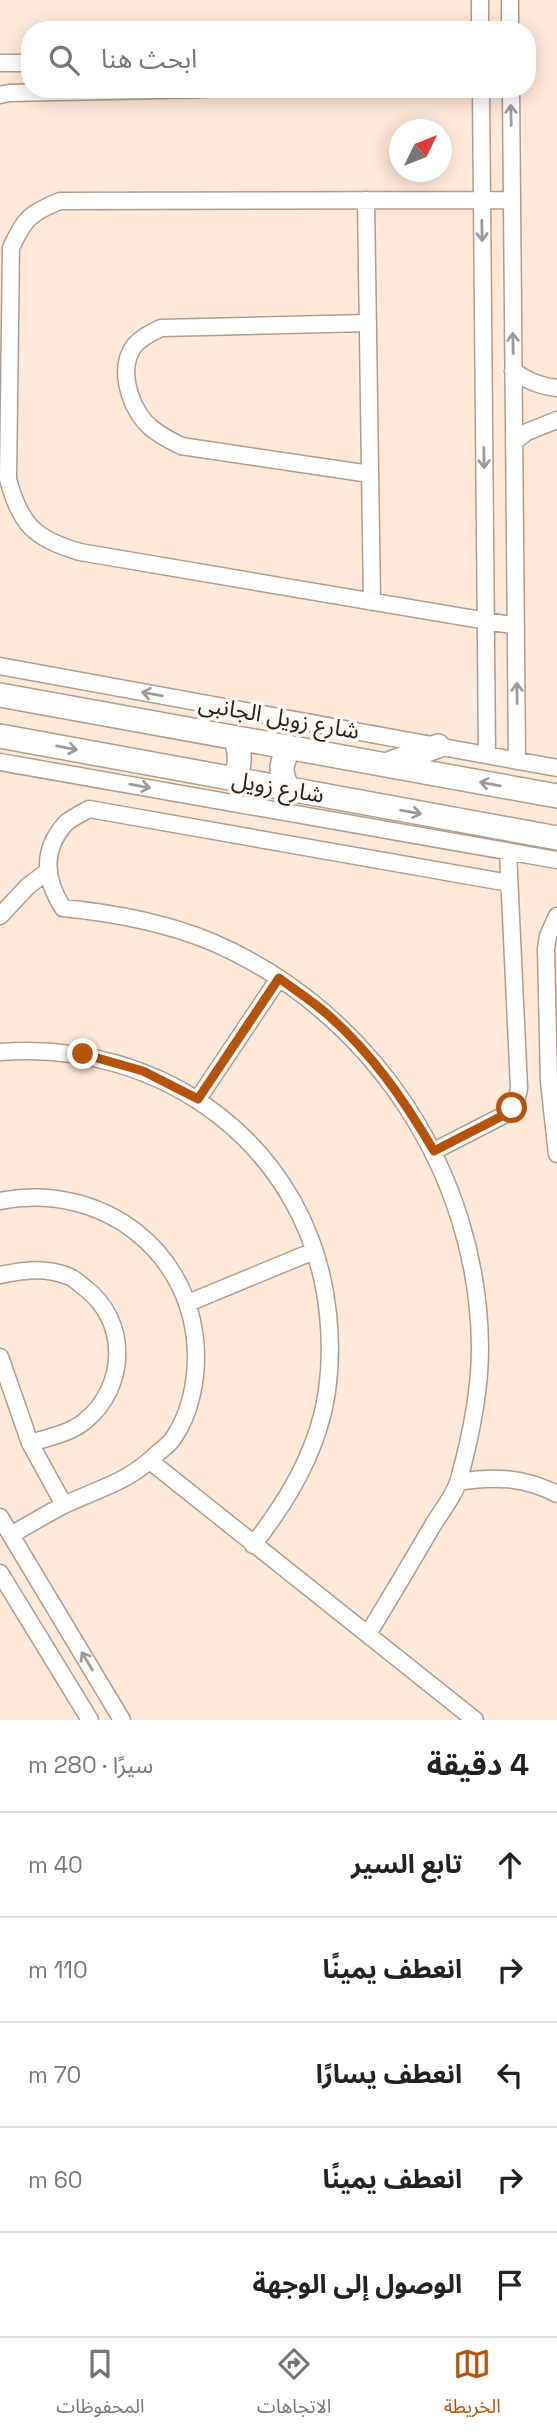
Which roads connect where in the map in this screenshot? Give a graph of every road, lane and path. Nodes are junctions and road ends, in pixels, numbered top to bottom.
1 (480, 0) edge
2 (510, 0) edge
3 (480, 21) edge
4 (510, 21) edge
5 (0, 63) edge
6 (21, 63) edge
7 (21, 93) edge
8 (0, 95) edge
9 (481, 98) edge
10 (511, 98) edge
11 (366, 200) junction
12 (482, 200) junction
13 (512, 200) junction
14 (368, 323) junction
15 (513, 371) junction
16 (557, 388) edge
17 (557, 420) edge
18 (514, 442) junction
19 (370, 474) junction
20 (372, 602) junction
21 (486, 621) junction
22 (516, 626) junction
23 (0, 666) edge
24 (0, 695) edge
25 (0, 736) edge
26 (235, 738) junction
27 (438, 746) junction
28 (291, 748) junction
29 (487, 755) junction
30 (517, 761) junction
31 (0, 762) edge
32 (387, 765) junction
33 (557, 768) edge
34 (234, 779) junction
35 (289, 789) junction
36 (557, 796) edge
37 (363, 814) junction
38 (557, 838) edge
39 (508, 852) junction
40 (557, 860) edge
41 (48, 871) junction
42 (509, 883) junction
43 (0, 916) edge
44 (557, 916) edge
45 (279, 978) junction
46 (0, 1052) edge
47 (198, 1099) junction
48 (434, 1151) junction
49 (557, 1154) edge
50 (0, 1200) edge
51 (314, 1251) junction
52 (0, 1275) edge
53 (188, 1303) junction
54 (0, 1357) edge
55 (30, 1443) junction
56 (150, 1461) junction
57 (458, 1482) junction
58 (557, 1494) edge
59 (64, 1506) junction
60 (0, 1517) edge
61 (11, 1535) junction
62 (253, 1545) junction
63 (0, 1573) edge
64 (368, 1634) junction
65 (90, 1720) edge
66 (122, 1720) edge
67 (475, 1720) edge

1 - 3 street
2 - 4 street
5 - 6 street
7 - 8 street
9 - 12 street
13 -> 10 street
11 - 12 street
11 - 14 street
11 - 20 street
12 - 13 street
12 -> 21 street
15 -> 13 street
14 - 19 street
14 - 19 street
15 - 16 street
15 - 18 street
17 - 18 street
18 - 22 street
19 - 20 street
20 - 21 street
21 - 22 street
21 - 29 street
30 -> 22 street
27 -> 23 street, شارع زويل الجانبى
24 - 26 main road, شارع زويل
25 -> 34 main road, شارع زويل
26 - 28 main road, شارع زويل
26 - 34 main road
27 - 29 street, شارع زويل الجانبى
27 - 32 main road
28 - 32 main road, شارع زويل
28 - 35 main road
29 - 30 street, شارع زويل الجانبى
30 - 33 street, شارع زويل الجانبى
31 -> 37 street
36 -> 32 main road, شارع زويل
34 - 35 main road, شارع زويل
35 - 37 main road, شارع زويل
37 -> 38 main road, شارع زويل
37 - 39 street
39 - 40 street
39 - 42 street
41 - 42 street
41 - 43 street
41 - 45 street
42 - 48 street
44 - 49 street
45 - 47 street
45 - 48 street
46 - 47 street
47 - 51 street
48 - 57 street
50 - 53 street
51 - 53 street
51 - 62 street
52 - 55 street
53 - 56 street
54 - 55 street
55 - 59 street
56 - 59 street
56 - 62 street
57 - 58 street
57 - 64 street
59 - 61 street
60 - 61 street
66 -> 61 street
62 - 64 street
63 - 65 street
64 - 67 street

